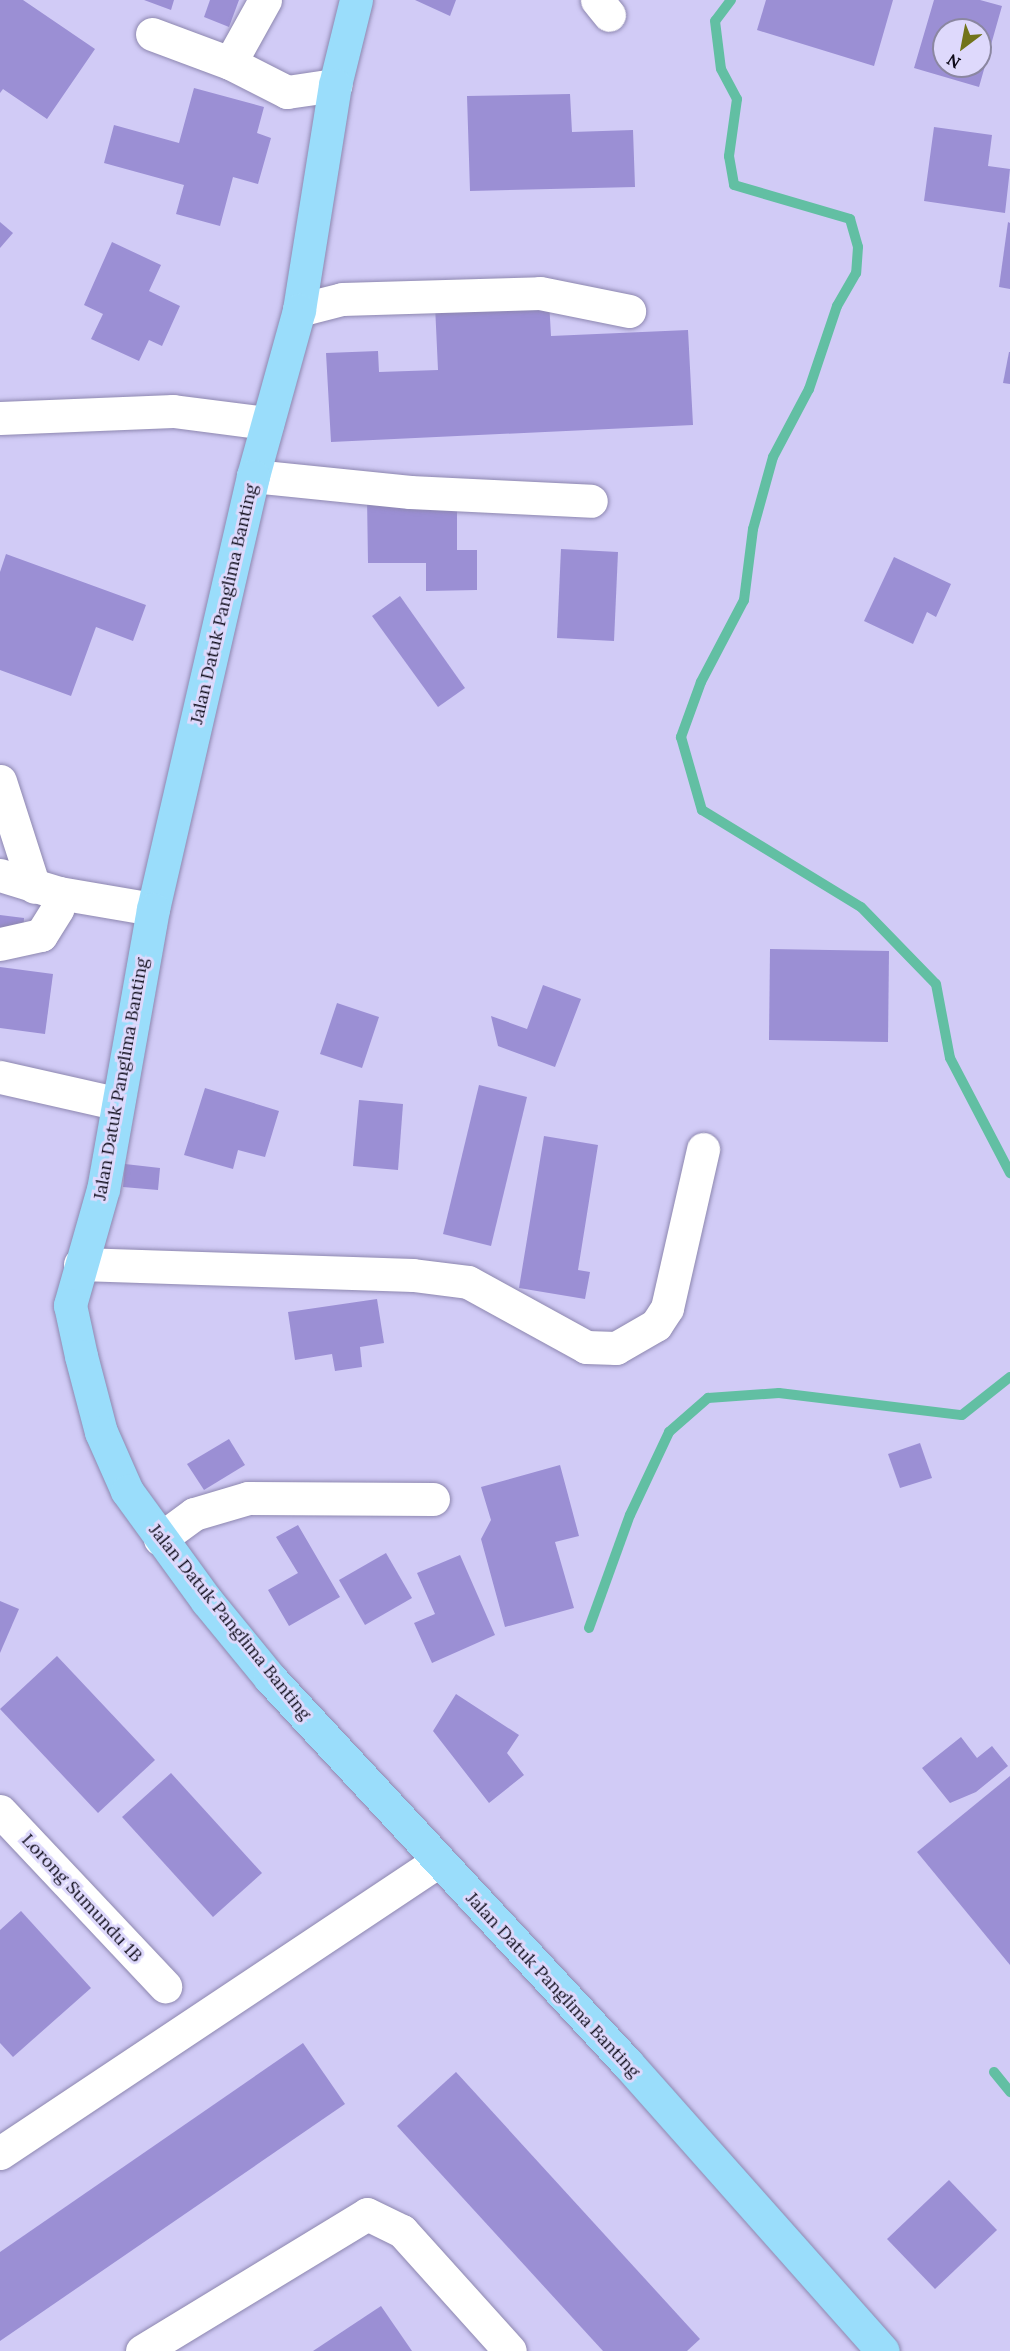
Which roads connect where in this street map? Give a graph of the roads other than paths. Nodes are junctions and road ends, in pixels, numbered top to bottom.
1 (265, 0) edge
2 (356, 0) edge
3 (152, 34) dead end
4 (230, 63) junction
5 (335, 85) junction
6 (299, 310) junction
7 (629, 311) dead end
8 (0, 418) edge
9 (267, 423) junction
10 (253, 476) junction
11 (591, 501) dead end
12 (0, 781) edge
13 (0, 875) edge
14 (46, 890) junction
15 (153, 909) junction
16 (0, 944) edge
17 (0, 1077) edge
18 (115, 1103) junction
19 (703, 1149) dead end
20 (80, 1264) junction
21 (433, 1500) dead end
22 (160, 1539) junction
23 (0, 1811) edge
24 (437, 1862) junction
25 (165, 1986) dead end
26 (0, 2153) edge
27 (142, 2351) edge
28 (510, 2351) edge
29 (883, 2351) edge

1 - 4 street
2 - 5 main road, Jalan Datuk Panglima Banting
3 - 4 street
4 - 5 street
5 - 6 main road, Jalan Datuk Panglima Banting
6 - 7 street
6 - 9 main road, Jalan Datuk Panglima Banting
8 - 9 street
9 - 10 main road, Jalan Datuk Panglima Banting
10 - 11 street
10 - 15 main road, Jalan Datuk Panglima Banting
12 - 14 street
13 - 14 street
14 - 15 street
14 - 16 street
15 - 18 main road, Jalan Datuk Panglima Banting
17 - 18 street
18 - 20 main road, Jalan Datuk Panglima Banting
19 - 20 street
20 - 22 main road, Jalan Datuk Panglima Banting
21 - 22 street
22 - 24 main road, Jalan Datuk Panglima Banting
23 - 25 street, Lorong Sumundu 1B
24 - 26 street
24 - 29 main road, Jalan Datuk Panglima Banting
27 - 28 street

